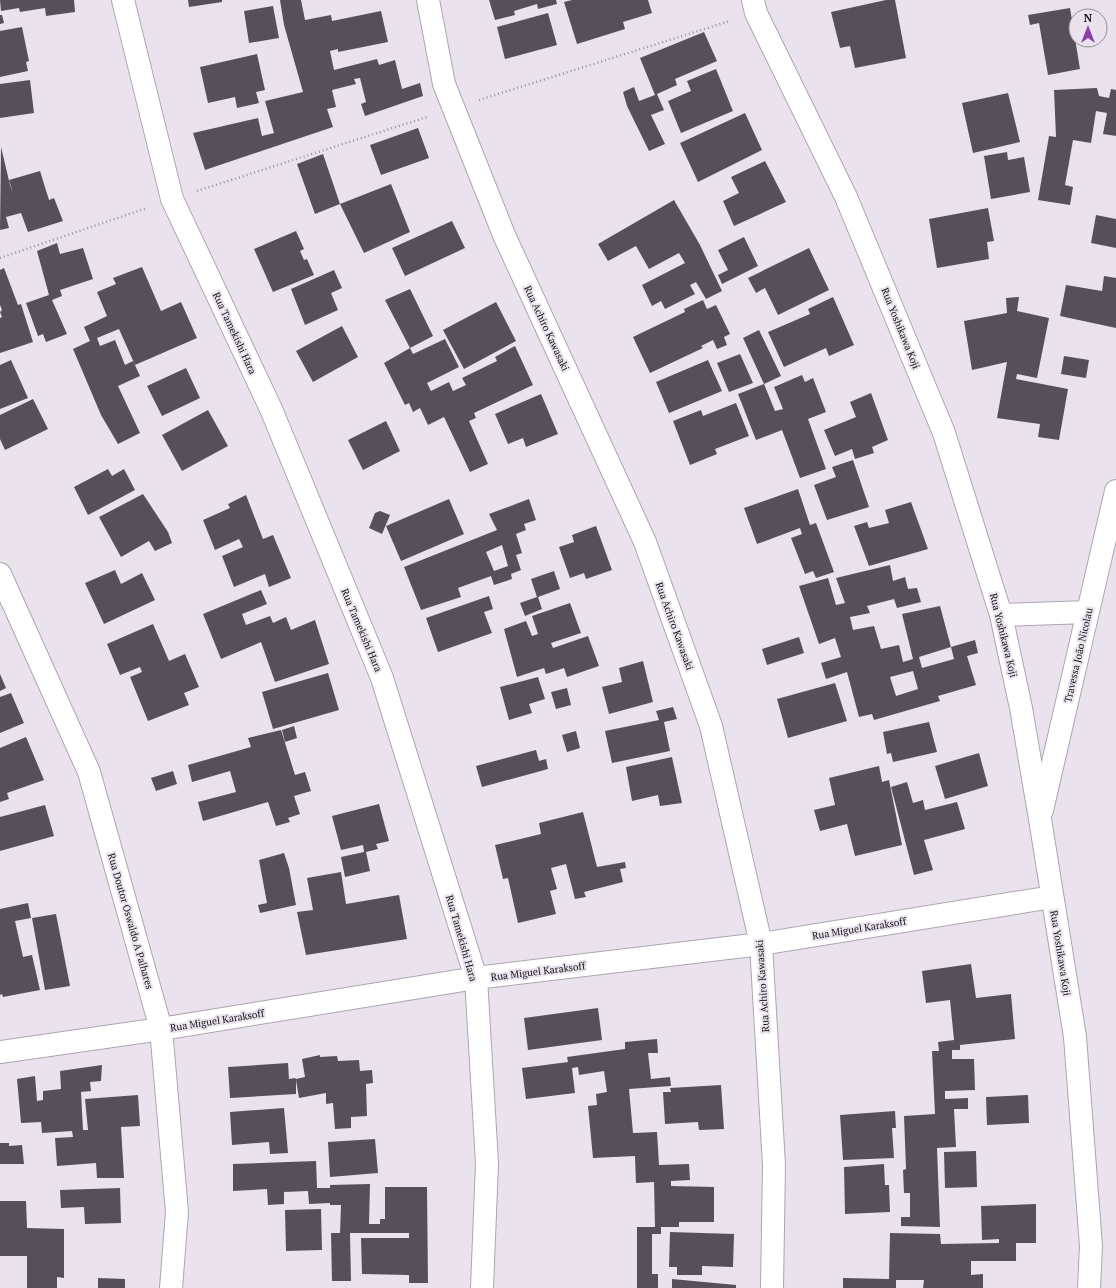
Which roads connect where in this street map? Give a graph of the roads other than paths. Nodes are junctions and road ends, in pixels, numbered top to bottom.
1 (123, 0) edge
2 (428, 0) edge
3 (754, 6) edge
4 (1116, 491) edge
5 (0, 574) edge
6 (1087, 612) junction
7 (1001, 615) junction
8 (1040, 819) junction
9 (1052, 897) junction
10 (761, 944) junction
11 (476, 978) junction
12 (161, 1029) junction
13 (0, 1052) edge
14 (171, 1288) edge
15 (482, 1288) edge
16 (772, 1288) edge
17 (1089, 1288) edge

1 - 11 street, Rua Tamekishi Hara
2 - 10 street, Rua Achiro Kawasaki
3 - 7 street, Rua Yoshikawa Koji
4 - 6 street, Travessa João Nicolau
5 - 12 street, Rua Doutor Oswaldo A Palhares
6 - 7 street
6 - 8 street, Travessa João Nicolau
7 - 8 street, Rua Yoshikawa Koji
8 - 9 street, Rua Yoshikawa Koji
9 - 10 street, Rua Miguel Karaksoff
9 - 17 street, Rua Yoshikawa Koji
10 - 11 street, Rua Miguel Karaksoff
10 - 16 street, Rua Achiro Kawasaki
11 - 12 street, Rua Miguel Karaksoff
11 - 15 street, Rua Tamekishi Hara
12 - 13 street, Rua Miguel Karaksoff
12 - 14 street, Rua Doutor Oswaldo A Palhares

